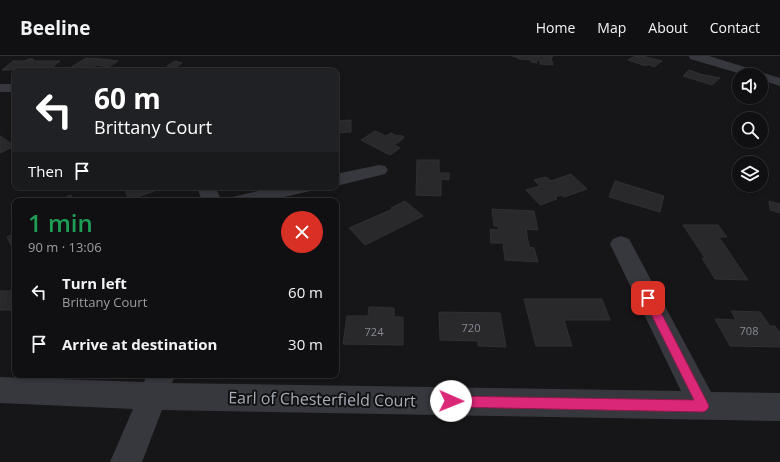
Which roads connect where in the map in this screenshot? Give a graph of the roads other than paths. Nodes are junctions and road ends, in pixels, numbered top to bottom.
1 (695, 56) edge
2 (770, 77) edge
3 (0, 88) edge
4 (12, 88) edge
5 (379, 170) dead end
6 (339, 179) edge
7 (289, 190) edge
8 (253, 198) edge
9 (621, 244) dead end
10 (157, 385) edge
11 (0, 390) edge
12 (703, 406) junction
13 (780, 407) edge
14 (126, 462) edge

1 - 2 street
3 - 4 street
5 - 6 street
7 - 8 street
9 - 12 street
10 - 11 street, Earl of Chesterfield Court
10 - 12 street, Earl of Chesterfield Court
10 - 14 street
12 - 13 street, Earl of Chesterfield Court

